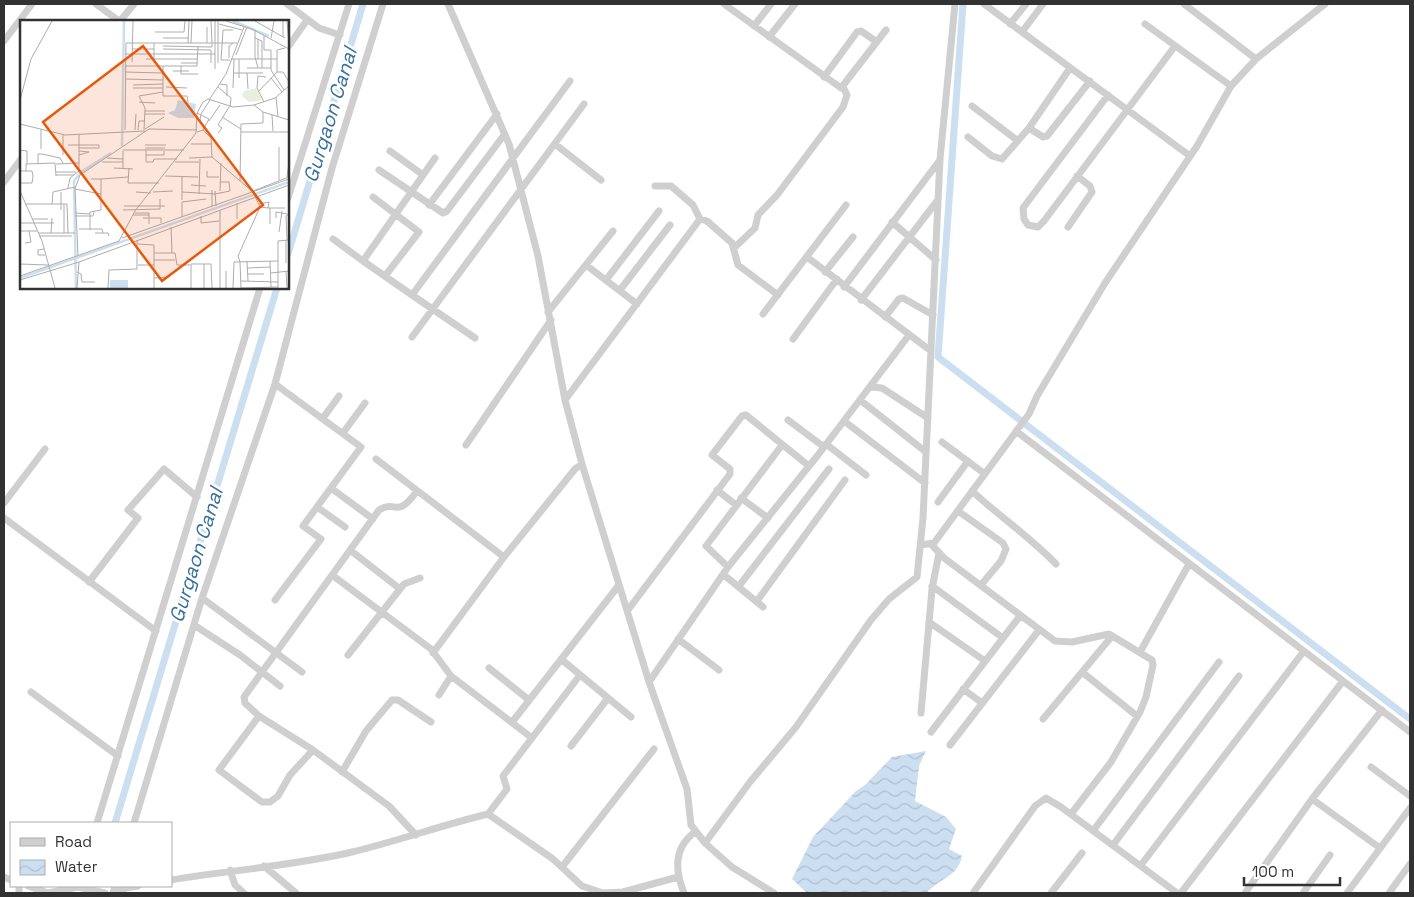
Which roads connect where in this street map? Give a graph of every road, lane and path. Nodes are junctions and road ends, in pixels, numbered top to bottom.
1 (32, 4) edge
2 (96, 4) edge
3 (134, 4) edge
4 (287, 4) edge
5 (349, 4) edge
6 (383, 4) edge
7 (448, 4) edge
8 (724, 4) edge
9 (771, 4) edge
10 (795, 4) edge
11 (955, 4) edge
12 (984, 4) edge
13 (1026, 4) edge
14 (1043, 4) edge
15 (1184, 4) edge
16 (1326, 4) edge
17 (119, 20) edge
18 (121, 20) edge
19 (307, 20) junction
20 (1010, 24) junction
21 (1145, 24) dead end
22 (754, 26) junction
23 (886, 30) dead end
24 (1022, 32) junction
25 (340, 35) junction
26 (769, 37) junction
27 (4, 41) edge
28 (877, 42) junction
29 (289, 46) edge
30 (1175, 46) junction
31 (1256, 59) junction
32 (1070, 68) junction
33 (824, 77) junction
34 (570, 80) dead end
35 (1090, 81) junction
36 (1231, 86) junction
37 (843, 87) junction
38 (1108, 95) junction
39 (584, 104) dead end
40 (972, 106) dead end
41 (1128, 109) junction
42 (498, 114) junction
43 (1029, 128) junction
44 (504, 134) junction
45 (968, 137) dead end
46 (1018, 141) junction
47 (555, 144) junction
48 (390, 151) dead end
49 (1190, 156) junction
50 (436, 158) dead end
51 (512, 158) junction
52 (940, 159) junction
53 (20, 160) edge
54 (379, 170) dead end
55 (424, 175) junction
56 (1077, 176) junction
57 (601, 180) dead end
58 (4, 182) edge
59 (655, 186) dead end
60 (520, 189) junction
61 (410, 193) junction
62 (289, 195) edge
63 (372, 197) dead end
64 (938, 200) junction
65 (429, 205) junction
66 (846, 205) dead end
67 (659, 211) dead end
68 (396, 213) junction
69 (700, 219) junction
70 (892, 222) junction
71 (670, 225) dead end
72 (1068, 227) dead end
73 (612, 231) dead end
74 (853, 237) dead end
75 (910, 237) junction
76 (333, 240) dead end
77 (734, 248) junction
78 (807, 257) junction
79 (363, 260) junction
80 (936, 260) junction
81 (586, 265) junction
82 (825, 272) junction
83 (385, 276) junction
84 (837, 279) junction
85 (606, 280) junction
86 (844, 287) junction
87 (260, 289) edge
88 (620, 290) junction
89 (412, 295) junction
90 (778, 295) junction
91 (862, 300) junction
92 (637, 304) junction
93 (432, 308) junction
94 (548, 312) junction
95 (763, 314) dead end
96 (933, 315) junction
97 (885, 317) junction
98 (551, 320) junction
99 (909, 335) junction
100 (412, 337) dead end
101 (475, 338) dead end
102 (793, 339) dead end
103 (931, 351) junction
104 (275, 384) junction
105 (870, 387) junction
106 (339, 396) dead end
107 (565, 400) junction
108 (860, 400) junction
109 (365, 403) dead end
110 (323, 418) junction
111 (928, 418) junction
112 (788, 420) dead end
113 (844, 421) junction
114 (1018, 430) junction
115 (343, 433) junction
116 (942, 442) dead end
117 (782, 444) junction
118 (466, 445) dead end
119 (825, 446) junction
120 (45, 449) dead end
121 (926, 452) junction
122 (376, 459) dead end
123 (968, 461) junction
124 (582, 464) junction
125 (809, 466) junction
126 (829, 469) dead end
127 (984, 474) junction
128 (866, 475) dead end
129 (845, 480) dead end
130 (925, 483) junction
131 (331, 488) junction
132 (716, 490) junction
133 (416, 491) junction
134 (972, 491) junction
135 (197, 497) junction
136 (741, 498) junction
137 (938, 502) dead end
138 (4, 503) edge
139 (736, 505) junction
140 (317, 507) junction
141 (958, 511) junction
142 (4, 518) edge
143 (768, 518) junction
144 (373, 519) junction
145 (345, 527) dead end
146 (927, 545) junction
147 (350, 550) junction
148 (938, 553) junction
149 (504, 557) junction
150 (1056, 564) dead end
151 (1189, 564) junction
152 (728, 567) junction
153 (332, 575) junction
154 (724, 575) junction
155 (420, 578) dead end
156 (89, 582) junction
157 (619, 585) junction
158 (982, 585) junction
159 (739, 586) junction
160 (932, 586) junction
161 (400, 588) junction
162 (202, 598) junction
163 (276, 600) dead end
164 (757, 601) junction
165 (763, 607) dead end
166 (628, 610) junction
167 (383, 612) junction
168 (1020, 616) junction
169 (929, 622) junction
170 (194, 625) junction
171 (1038, 630) junction
172 (156, 631) junction
173 (1112, 636) junction
174 (1003, 638) junction
175 (678, 639) junction
176 (1304, 651) junction
177 (1140, 652) junction
178 (276, 653) junction
179 (433, 654) junction
180 (348, 656) dead end
181 (561, 659) junction
182 (985, 661) junction
183 (1219, 662) dead end
184 (489, 668) dead end
185 (719, 670) dead end
186 (262, 672) junction
187 (302, 672) dead end
188 (1082, 672) junction
189 (580, 675) junction
190 (451, 676) junction
191 (1239, 676) dead end
192 (1343, 681) junction
193 (649, 682) junction
194 (280, 686) dead end
195 (963, 689) junction
196 (30, 692) dead end
197 (439, 695) dead end
198 (608, 698) junction
199 (529, 700) junction
200 (982, 703) junction
201 (1382, 710) junction
202 (921, 713) dead end
203 (259, 716) junction
204 (1137, 716) junction
205 (631, 717) dead end
206 (1043, 719) dead end
207 (513, 721) junction
208 (431, 722) dead end
209 (931, 732) dead end
210 (1410, 732) edge
211 (532, 738) junction
212 (950, 745) dead end
213 (571, 746) dead end
214 (654, 749) dead end
215 (313, 750) junction
216 (118, 756) junction
217 (1371, 767) dead end
218 (342, 772) junction
219 (1410, 796) edge
220 (1312, 799) junction
221 (1410, 808) edge
222 (488, 814) junction
223 (1071, 814) junction
224 (97, 822) edge
225 (134, 822) edge
226 (1093, 830) junction
227 (695, 832) junction
228 (416, 835) junction
229 (705, 843) junction
230 (1113, 845) junction
231 (1380, 848) junction
232 (1082, 853) dead end
233 (1330, 855) dead end
234 (1410, 864) edge
235 (1141, 865) junction
236 (264, 866) junction
237 (562, 867) junction
238 (230, 870) junction
239 (678, 877) junction
240 (172, 880) edge
241 (31, 887) edge
242 (77, 889) edge
243 (126, 891) edge
244 (633, 892) edge
245 (105, 893) edge
246 (114, 893) edge
247 (244, 893) edge
248 (296, 893) edge
249 (684, 893) edge
250 (774, 893) edge
251 (973, 893) edge
252 (1050, 893) edge
253 (1179, 893) edge
254 (1245, 893) edge
255 (1302, 893) edge
256 (1347, 893) edge
257 (1388, 893) edge

1 - 27 street
2 - 17 street
3 - 18 street
4 - 19 street
5 - 25 street
6 - 104 street
7 - 42 street
8 - 22 street
9 - 22 street
10 - 26 street
11 - 52 street
12 - 20 street
13 - 20 street
14 - 24 street
15 - 31 street
16 - 31 street
19 - 25 street
19 - 29 street
20 - 24 street
21 - 30 street
22 - 26 street
23 - 28 street
24 - 32 street
25 - 62 street
26 - 33 street
28 - 33 street
28 - 37 street
30 - 36 street
30 - 41 street
31 - 36 street
32 - 35 street
32 - 43 street
33 - 37 street
34 - 51 street
35 - 38 street
35 - 43 street
36 - 49 street
37 - 77 street
38 - 41 street
38 - 56 street
39 - 47 street
40 - 46 street
41 - 49 street
41 - 56 street
42 - 44 street
42 - 65 street
43 - 46 street
44 - 51 street
44 - 65 street
45 - 46 street
47 - 57 street
47 - 60 street
48 - 55 street
49 - 114 street
50 - 55 street
51 - 60 street
51 - 89 street
52 - 64 street
52 - 70 street
53 - 58 street
54 - 61 street
55 - 61 street
56 - 72 street
59 - 69 street
60 - 93 street
60 - 94 street
61 - 65 street
61 - 68 street
63 - 68 street
64 - 75 street
64 - 80 street
66 - 78 street
67 - 85 street
68 - 79 street
68 - 83 street
69 - 77 street
69 - 92 street
70 - 75 street
70 - 86 street
71 - 88 street
73 - 81 street
74 - 82 street
75 - 80 street
75 - 91 street
76 - 79 street
77 - 90 street
78 - 82 street
78 - 90 street
79 - 83 street
80 - 96 street
81 - 85 street
81 - 94 street
82 - 84 street
83 - 89 street
84 - 86 street
84 - 102 street
85 - 88 street
86 - 91 street
87 - 135 street
88 - 92 street
89 - 93 street
90 - 95 street
91 - 97 street
92 - 107 street
93 - 100 street
93 - 101 street
94 - 98 street
96 - 97 street
96 - 103 street
97 - 99 street
98 - 107 street
98 - 118 street
99 - 103 street
99 - 105 street
103 - 111 street
104 - 110 street
104 - 162 street
105 - 108 street
105 - 111 street
106 - 110 street
107 - 124 street
108 - 113 street
108 - 121 street
109 - 115 street
110 - 115 street
111 - 121 street
112 - 119 street
113 - 119 street
113 - 130 street
114 - 127 street
114 - 151 street
115 - 131 street
116 - 123 street
117 - 125 street
117 - 132 street
117 - 136 street
119 - 125 street
119 - 128 street
120 - 138 street
121 - 130 street
122 - 133 street
123 - 127 street
123 - 137 street
124 - 149 street
124 - 157 street
125 - 143 street
126 - 159 street
127 - 134 street
129 - 164 street
130 - 146 street
131 - 140 street
131 - 144 street
132 - 139 street
132 - 166 street
133 - 144 street
133 - 149 street
134 - 141 street
134 - 150 street
135 - 156 street
135 - 172 street
136 - 139 street
136 - 143 street
139 - 152 street
140 - 145 street
140 - 163 street
141 - 146 street
141 - 158 street
142 - 156 street
143 - 152 street
144 - 147 street
146 - 148 street
146 - 229 street
147 - 153 street
147 - 161 street
148 - 158 street
148 - 160 street
149 - 179 street
151 - 176 street
151 - 177 street
152 - 154 street
153 - 167 street
153 - 178 street
154 - 159 street
154 - 175 street
155 - 161 street
156 - 172 street
157 - 166 street
157 - 181 street
158 - 168 street
159 - 164 street
160 - 169 street
160 - 174 street
161 - 167 street
162 - 170 street
162 - 178 street
164 - 165 street
166 - 193 street
167 - 179 street
167 - 180 street
168 - 171 street
168 - 174 street
169 - 182 street
169 - 202 street
170 - 186 street
170 - 225 street
171 - 173 street
171 - 200 street
172 - 216 street
173 - 177 street
173 - 188 street
174 - 182 street
175 - 185 street
175 - 193 street
176 - 192 street
176 - 235 street
177 - 204 street
178 - 186 street
178 - 187 street
179 - 190 street
181 - 189 street
181 - 199 street
182 - 195 street
183 - 226 street
184 - 199 street
186 - 194 street
186 - 203 street
188 - 204 street
188 - 206 street
189 - 198 street
189 - 211 street
190 - 197 street
190 - 207 street
191 - 230 street
192 - 201 street
192 - 253 street
193 - 227 street
195 - 200 street
195 - 209 street
196 - 216 street
198 - 205 street
198 - 213 street
199 - 207 street
200 - 212 street
201 - 210 street
201 - 220 street
203 - 215 street
203 - 215 street
204 - 223 street
207 - 211 street
208 - 218 street
211 - 222 street
214 - 237 street
215 - 218 street
216 - 224 street
217 - 219 street
218 - 228 street
220 - 231 street
220 - 254 street
221 - 231 street
222 - 228 street
222 - 237 street
223 - 226 street
223 - 251 street
226 - 230 street
227 - 229 street
227 - 239 street
228 - 236 street
229 - 250 street
230 - 235 street
231 - 256 street
232 - 252 street
233 - 255 street
234 - 257 street
235 - 253 street
236 - 238 street
236 - 248 street
237 - 244 street
238 - 240 street
238 - 247 street
239 - 244 street
239 - 249 street
241 - 242 street
242 - 245 street
243 - 246 street

